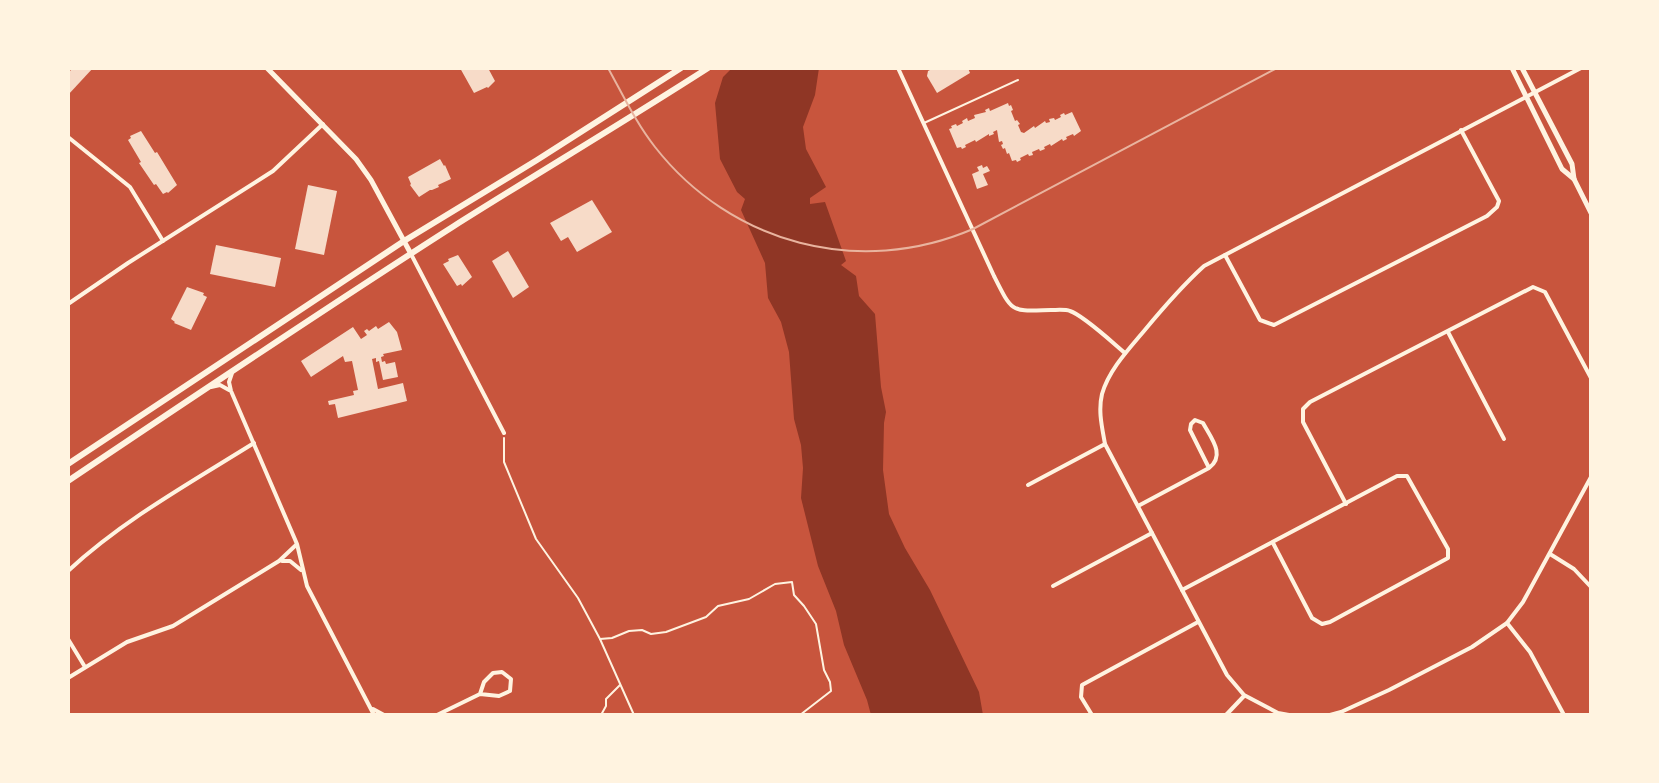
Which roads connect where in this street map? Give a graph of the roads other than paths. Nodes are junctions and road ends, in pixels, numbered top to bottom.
1 (267, 68) edge
2 (681, 68) edge
3 (708, 68) edge
4 (898, 68) edge
5 (1512, 68) edge
6 (1522, 68) edge
7 (1581, 68) edge
8 (1018, 80) dead end
9 (1535, 92) junction
10 (1527, 97) junction
11 (923, 123) junction
12 (323, 124) junction
13 (1461, 130) junction
14 (68, 137) edge
15 (537, 160) junction
16 (543, 170) junction
17 (1574, 179) junction
18 (1591, 213) edge
19 (163, 241) junction
20 (404, 241) junction
21 (411, 254) junction
22 (1225, 255) junction
23 (68, 304) edge
24 (1448, 332) junction
25 (1126, 353) junction
26 (232, 372) junction
27 (1591, 378) edge
28 (209, 387) junction
29 (231, 391) junction
30 (504, 433) road end
31 (1504, 439) dead end
32 (254, 443) junction
33 (1105, 444) junction
34 (68, 464) edge
35 (1209, 468) junction
36 (1591, 477) edge
37 (68, 481) edge
38 (1028, 485) dead end
39 (1346, 504) junction
40 (1138, 506) junction
41 (1152, 533) junction
42 (1273, 543) junction
43 (297, 544) junction
44 (1550, 554) junction
45 (279, 561) junction
46 (68, 571) edge
47 (303, 572) junction
48 (1053, 586) dead end
49 (1591, 587) edge
50 (1182, 590) junction
51 (1198, 622) junction
52 (1507, 623) junction
53 (68, 639) edge
54 (85, 667) junction
55 (68, 678) edge
56 (480, 694) junction
57 (1244, 695) junction
58 (371, 708) junction
59 (374, 715) edge
60 (384, 715) edge
61 (437, 715) edge
62 (1092, 715) edge
63 (1226, 715) edge
64 (1289, 715) edge
65 (1330, 715) edge
66 (1564, 715) edge

1 - 12 main road
2 - 15 main road
3 - 16 main road
4 - 11 street
5 - 10 main road
6 - 9 main road
7 - 9 street
8 - 11 lane
9 - 10 street
9 - 17 main road
10 - 13 street
10 - 17 main road
11 - 25 street
12 - 19 street
12 - 20 main road
13 - 22 street
13 - 22 street
14 - 19 street
15 - 16 main road
15 - 20 main road
16 - 21 main road
17 - 18 main road
19 - 23 street
20 - 21 main road
20 - 34 main road
21 - 26 main road
21 - 30 street
22 - 25 street
24 - 27 street
24 - 31 street
24 - 39 street
25 - 33 street
26 - 28 main road
26 - 29 street
28 - 29 street
28 - 37 main road
29 - 32 street
32 - 43 street
32 - 46 street
33 - 38 street
33 - 40 street
35 - 35 street
35 - 40 street
36 - 44 street
39 - 42 street
39 - 42 street
40 - 41 street
41 - 48 street
41 - 50 street
42 - 50 street
43 - 45 street
43 - 47 street
44 - 49 street
44 - 52 street
45 - 47 street
45 - 54 street
47 - 58 street
50 - 51 street
51 - 57 street
51 - 62 street
52 - 65 street
52 - 66 street
53 - 54 street
54 - 55 street
56 - 56 street
56 - 61 street
57 - 63 street
57 - 64 street
58 - 59 street
58 - 60 street

